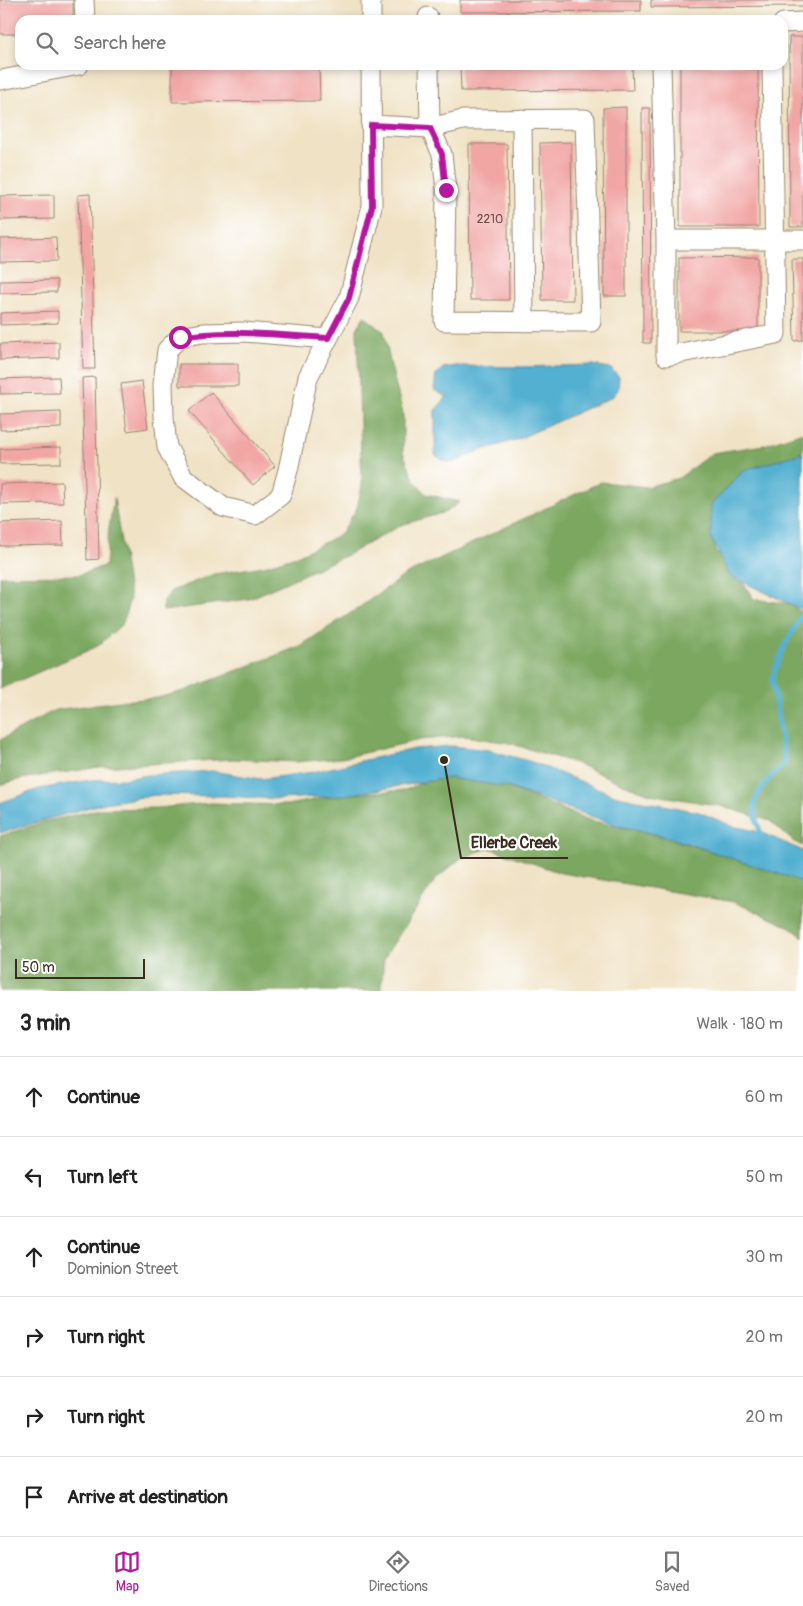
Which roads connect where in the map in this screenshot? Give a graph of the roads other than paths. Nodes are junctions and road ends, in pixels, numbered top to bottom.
1 (84, 0) edge
2 (371, 0) edge
3 (86, 15) edge
4 (371, 15) edge
5 (803, 22) edge
6 (788, 23) edge
7 (53, 70) edge
8 (371, 70) edge
9 (429, 70) edge
10 (661, 70) edge
11 (772, 70) edge
12 (1, 80) dead end
13 (522, 120) junction
14 (371, 125) junction
15 (430, 128) junction
16 (666, 240) junction
17 (774, 240) junction
18 (803, 240) edge
19 (524, 322) junction
20 (328, 338) junction

1 - 3 street
2 - 4 street
5 - 6 street
7 - 12 street
8 - 14 street
9 - 15 street
10 - 16 street
11 - 17 street
13 - 15 street
13 - 19 street
13 - 19 street
14 - 15 street
14 - 20 street
15 - 19 street
16 - 17 street
16 - 17 street
17 - 18 street
20 - 20 street

